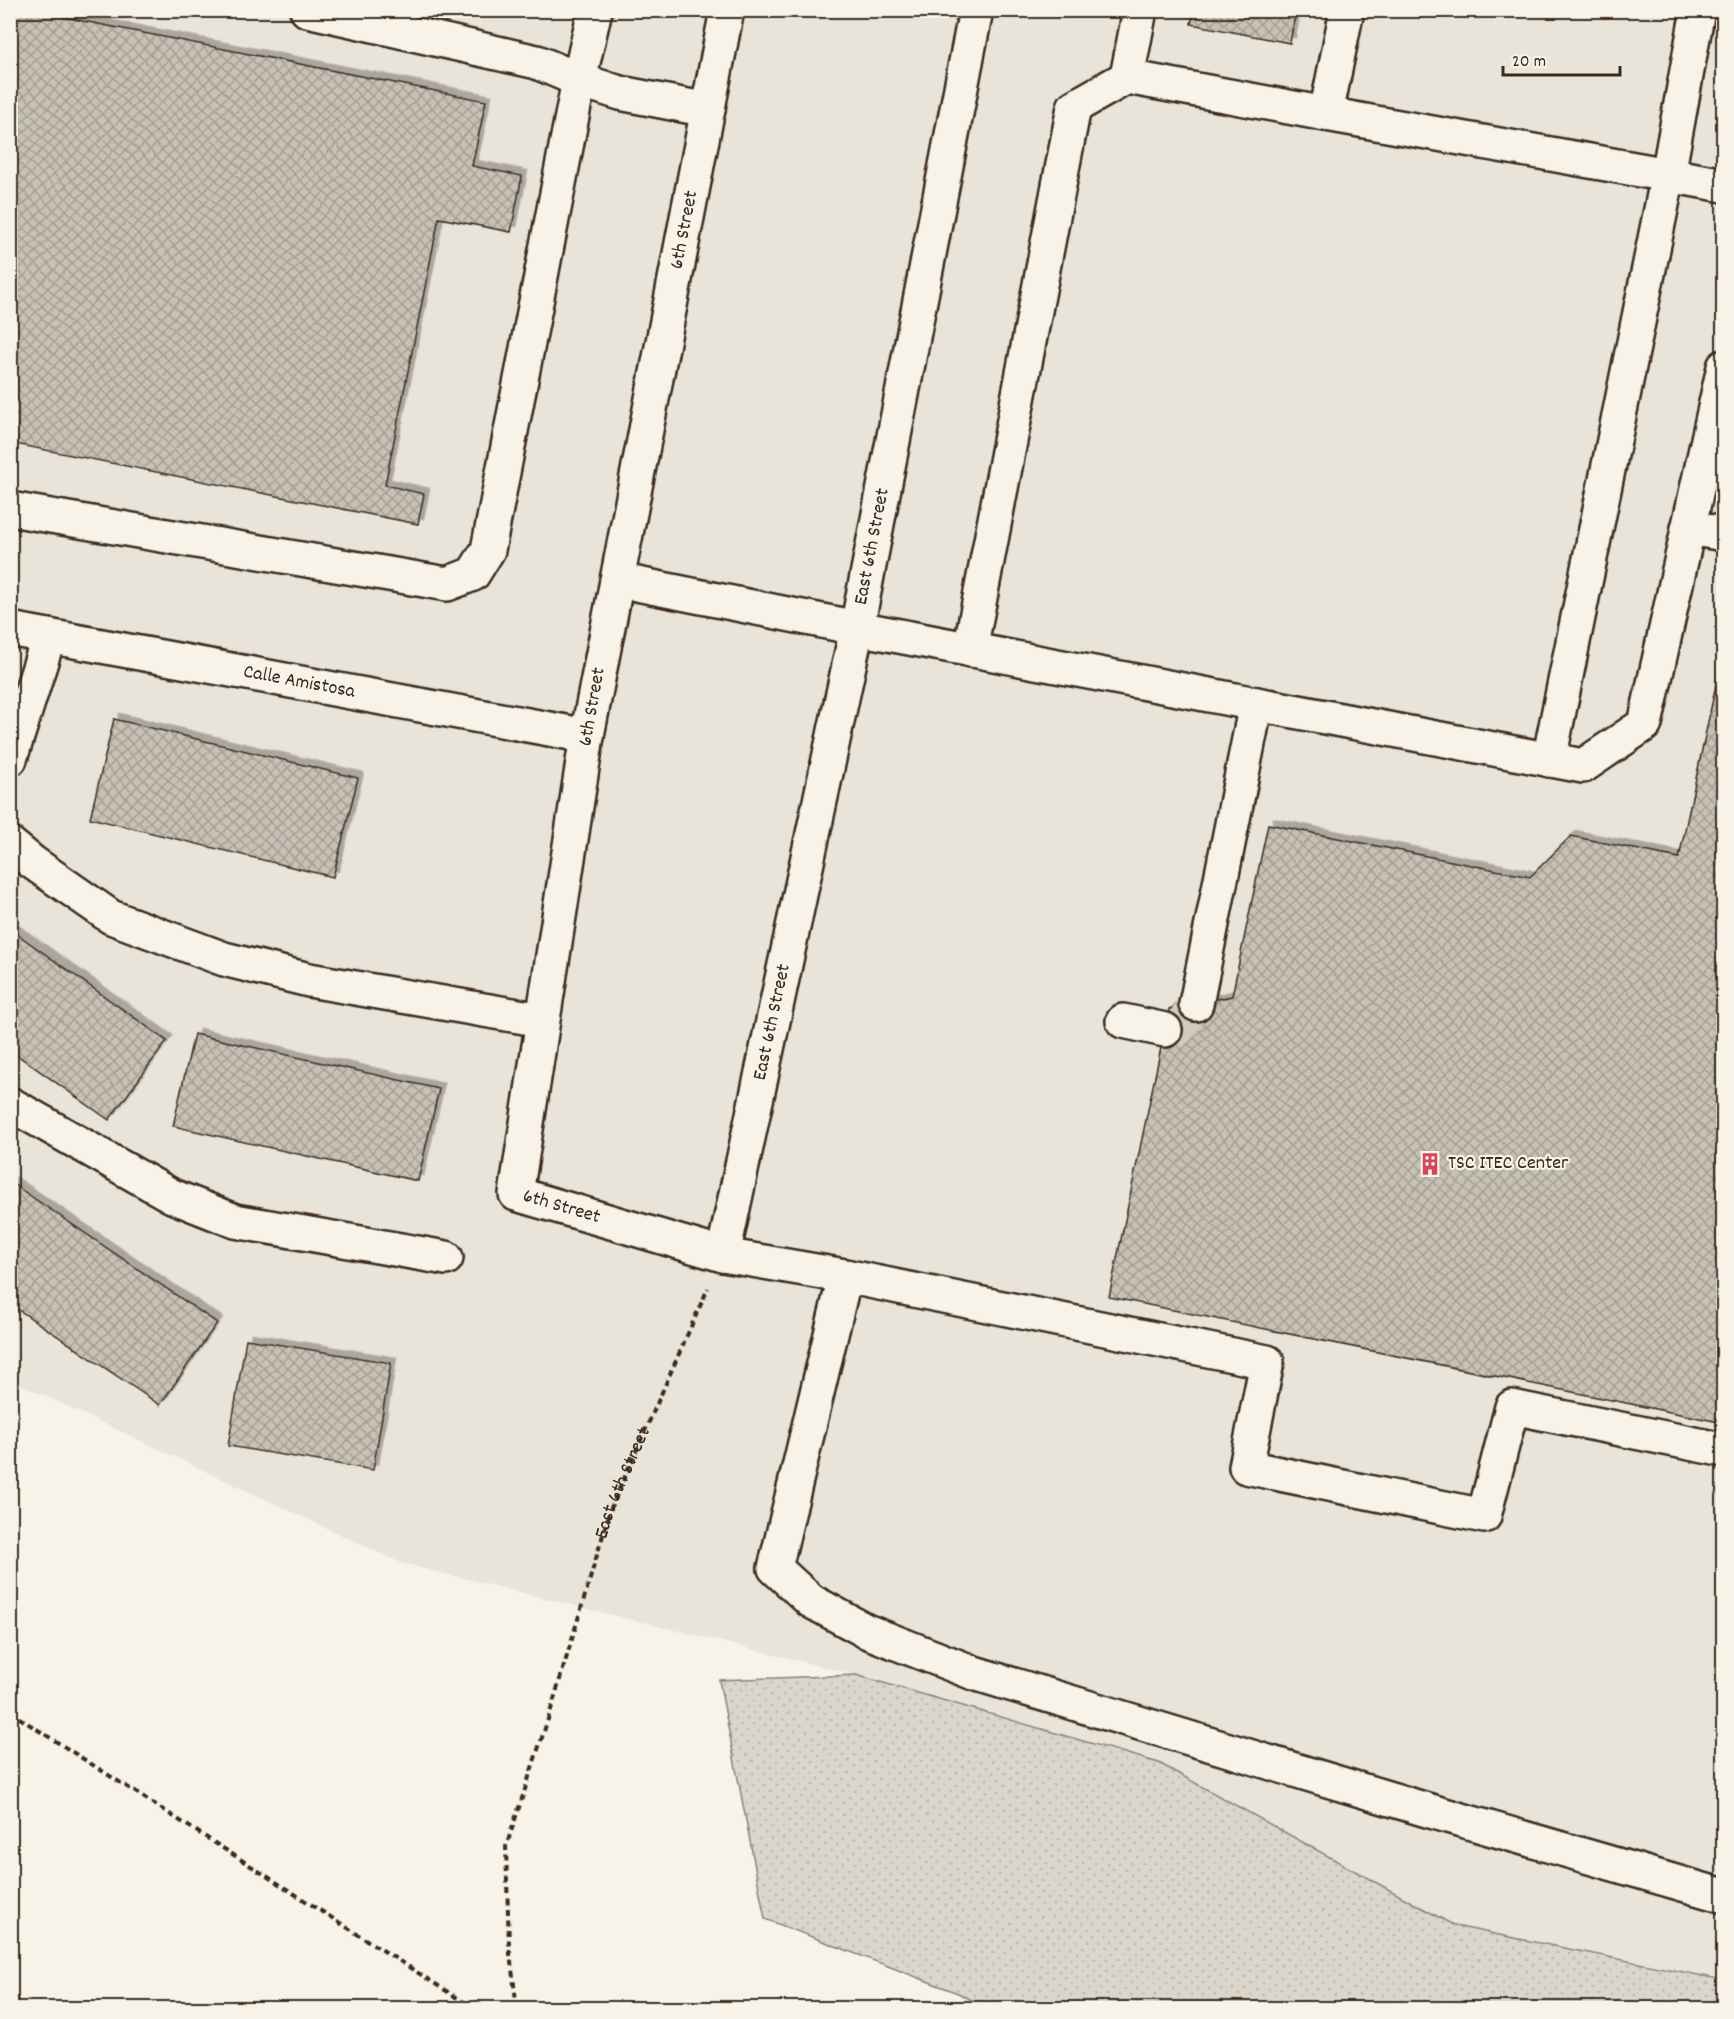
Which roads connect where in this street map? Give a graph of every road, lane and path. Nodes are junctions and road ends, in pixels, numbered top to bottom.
1 (307, 10) edge
2 (595, 10) edge
3 (727, 10) edge
4 (976, 10) edge
5 (1140, 10) edge
6 (1347, 10) edge
7 (1698, 10) edge
8 (1127, 77) junction
9 (579, 80) junction
10 (708, 111) junction
11 (1326, 114) junction
12 (1668, 175) junction
13 (1724, 185) edge
14 (1724, 367) edge
15 (10, 509) edge
16 (1688, 528) junction
17 (1724, 534) edge
18 (617, 580) junction
19 (857, 628) junction
20 (10, 629) edge
21 (49, 636) junction
22 (970, 650) junction
23 (1256, 704) junction
24 (587, 736) junction
25 (10, 759) edge
26 (1549, 760) junction
27 (10, 844) edge
28 (1196, 1004) tunnel mouth
29 (542, 1020) junction
30 (1123, 1021) dead end
31 (1165, 1030) tunnel mouth
32 (10, 1104) edge
33 (723, 1255) junction
34 (446, 1258) dead end
35 (845, 1276) junction
36 (1724, 1450) edge
37 (10, 1712) edge
38 (1724, 1896) edge
39 (473, 2008) edge
40 (518, 2008) edge

1 - 9 street
2 - 9 street
3 - 10 street, 6th Street
4 - 19 street, East 6th Street
5 - 8 street
6 - 11 street
7 - 12 street
8 - 11 street
8 - 22 street
9 - 10 street
9 - 15 street
10 - 18 street, 6th Street
11 - 12 street
12 - 13 street
12 - 26 street
14 - 16 street
16 - 17 street
16 - 26 street
18 - 19 street
18 - 24 street, 6th Street
19 - 22 street
19 - 33 street, East 6th Street
20 - 21 street, Calle Amistosa
21 - 24 street, Calle Amistosa
21 - 25 street
22 - 23 street
23 - 26 street
23 - 28 street
24 - 29 street, 6th Street
27 - 29 street
29 - 33 street, 6th Street
30 - 31 street
32 - 34 street
33 - 35 street
33 - 40 path, East 6th Street
35 - 36 street
35 - 38 street
37 - 39 path

